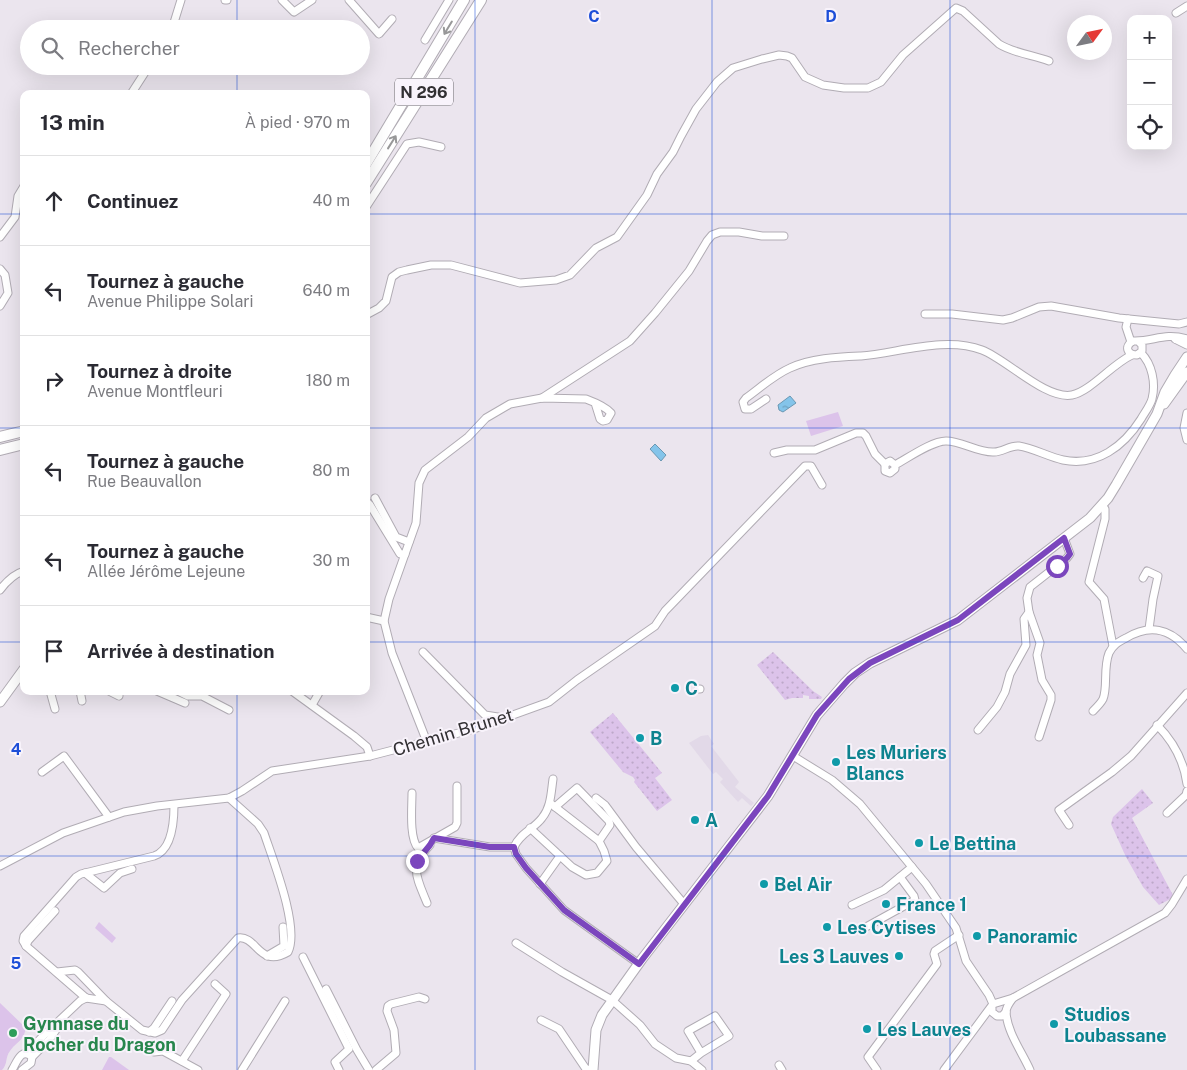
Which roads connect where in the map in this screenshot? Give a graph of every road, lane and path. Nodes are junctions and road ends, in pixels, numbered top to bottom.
1 (181, 0) edge
2 (282, 0) edge
3 (312, 0) edge
4 (349, 0) edge
5 (450, 0) edge
6 (464, 0) edge
7 (481, 0) edge
8 (1187, 6) edge
9 (1176, 13) dead end
10 (392, 19) dead end
11 (175, 20) edge
12 (367, 20) edge
13 (370, 24) edge
14 (425, 40) dead end
15 (1049, 61) dead end
16 (143, 75) edge
17 (134, 90) edge
18 (441, 147) dead end
19 (370, 157) edge
20 (370, 177) edge
21 (20, 193) edge
22 (370, 201) edge
23 (784, 236) dead end
24 (0, 237) edge
25 (0, 269) edge
26 (4, 283) edge
27 (0, 306) edge
28 (370, 313) edge
29 (925, 314) dead end
30 (1128, 319) junction
31 (1187, 322) edge
32 (1162, 336) junction
33 (1187, 339) edge
34 (1187, 345) edge
35 (1138, 346) junction
36 (1130, 352) junction
37 (1187, 357) edge
38 (1187, 372) edge
39 (542, 398) junction
40 (766, 399) dead end
41 (595, 403) dead end
42 (1157, 414) junction
43 (1187, 414) edge
44 (20, 432) edge
45 (0, 437) edge
46 (1187, 440) edge
47 (20, 445) edge
48 (0, 450) edge
49 (774, 453) dead end
50 (822, 485) dead end
51 (375, 498) dead end
52 (370, 505) edge
53 (1102, 505) junction
54 (1064, 538) junction
55 (409, 542) junction
56 (405, 554) junction
57 (20, 573) edge
58 (1143, 578) dead end
59 (0, 590) edge
60 (1029, 612) junction
61 (370, 618) edge
62 (384, 621) junction
63 (1149, 629) junction
64 (1113, 646) junction
65 (1187, 649) edge
66 (423, 652) dead end
67 (20, 675) edge
68 (1187, 693) edge
69 (51, 695) edge
70 (81, 695) edge
71 (166, 695) edge
72 (186, 695) edge
73 (298, 695) edge
74 (318, 695) edge
75 (82, 701) dead end
76 (0, 702) edge
77 (185, 703) dead end
78 (312, 705) junction
79 (55, 709) dead end
80 (229, 710) dead end
81 (1093, 712) dead end
82 (504, 718) junction
83 (1157, 725) junction
84 (978, 730) dead end
85 (1039, 737) dead end
86 (427, 742) junction
87 (370, 756) junction
88 (793, 756) junction
89 (42, 772) dead end
90 (553, 779) dead end
91 (1187, 784) edge
92 (457, 786) dead end
93 (1187, 791) edge
94 (412, 793) dead end
95 (229, 798) junction
96 (596, 798) dead end
97 (174, 805) junction
98 (553, 805) junction
99 (1167, 812) dead end
100 (109, 817) junction
101 (1068, 825) dead end
102 (530, 828) junction
103 (434, 838) junction
104 (599, 841) junction
105 (514, 847) junction
106 (560, 856) junction
107 (0, 866) edge
108 (912, 867) junction
109 (132, 869) dead end
110 (86, 873) junction
111 (900, 878) junction
112 (1187, 879) edge
113 (540, 884) junction
114 (427, 902) dead end
115 (684, 904) junction
116 (852, 905) dead end
117 (55, 911) dead end
118 (283, 927) dead end
119 (866, 927) dead end
120 (959, 936) junction
121 (516, 943) dead end
122 (26, 946) junction
123 (267, 956) junction
124 (303, 957) dead end
125 (639, 964) junction
126 (57, 972) junction
127 (82, 975) junction
128 (215, 984) dead end
129 (326, 989) dead end
130 (79, 992) junction
131 (86, 998) junction
132 (1013, 998) junction
133 (425, 999) dead end
134 (612, 1000) junction
135 (172, 1001) dead end
136 (285, 1001) dead end
137 (106, 1002) junction
138 (996, 1004) junction
139 (1006, 1010) junction
140 (997, 1016) junction
141 (983, 1018) junction
142 (541, 1020) dead end
143 (1010, 1030) junction
144 (149, 1032) junction
145 (154, 1052) dead end
146 (701, 1053) junction
147 (29, 1055) junction
148 (18, 1060) junction
149 (182, 1061) junction
150 (691, 1061) junction
151 (24, 1069) edge
152 (12, 1070) edge
153 (198, 1070) edge
154 (242, 1070) edge
155 (339, 1070) edge
156 (369, 1070) edge
157 (376, 1070) edge
158 (593, 1070) edge
159 (702, 1070) edge
160 (877, 1070) edge
161 (944, 1070) edge
162 (1030, 1070) edge

1 - 11 street
2 - 3 street
4 - 12 street
5 - 14 street
6 -> 19 highway, N 296
20 -> 7 highway, N 296
8 - 9 street
10 - 13 street
15 - 28 street
16 - 17 street
18 - 22 street
21 - 24 street
23 - 39 street
25 - 26 street
26 - 27 street
29 - 30 street
30 - 31 street
30 - 35 street
32 - 33 street
32 - 34 street
32 - 35 street
35 - 36 street
35 - 36 street
35 - 49 street
36 - 40 street
37 - 42 main road
38 - 42 main road
39 - 41 street
39 - 55 street
42 - 53 main road
43 - 46 street
44 - 45 highway
47 - 48 highway
50 - 82 street, Chemin Brunet
51 - 55 street
52 - 56 street
53 - 54 main road
53 - 64 street
54 - 60 street
54 - 88 main road
55 - 56 street
56 - 62 street
57 - 59 street
58 - 63 street
60 - 84 street
60 - 85 street
61 - 62 street
62 - 86 street
63 - 64 street
63 - 65 street
64 - 81 street
66 - 82 street
67 - 76 main road
68 - 83 street
69 - 79 street
70 - 75 street
71 - 77 street
72 - 80 street
73 - 78 street
74 - 78 street
78 - 87 street
82 - 86 street, Chemin Brunet
83 - 91 street
83 - 101 street
86 - 87 street, Chemin Brunet
87 - 95 street, Chemin Brunet
88 - 108 street
88 - 115 main road
89 - 100 street
90 - 98 street
92 - 103 street
93 - 99 street
94 - 103 street
95 - 97 street, Chemin Brunet
95 - 123 street
96 - 115 street
97 - 100 street, Chemin Brunet
97 - 110 street
98 - 102 street
98 - 104 street
98 - 104 street
100 - 107 street, Chemin Brunet
102 - 105 street
102 - 106 street
103 - 105 street
103 - 114 street
104 - 106 street
105 - 113 street
106 - 113 street
108 - 111 street
108 - 120 street
109 - 110 street
110 - 122 street
111 - 116 street
111 - 119 street
112 - 132 street
113 - 125 street
115 - 125 main road
117 - 122 street
118 - 123 street
120 - 138 street
120 - 160 street
121 - 134 street
122 - 126 street
123 - 144 street
124 - 155 street
125 - 134 main road
126 - 127 street
126 - 130 street
127 - 130 street
127 - 137 street
128 - 149 street
129 - 156 street
130 - 131 street
131 - 137 street
131 - 147 street
132 - 138 street
132 - 139 street
133 - 157 street
134 - 150 street
134 - 158 main road
135 - 144 street
136 - 154 street
137 - 144 street
138 - 139 street
138 - 140 street
138 - 141 street
139 - 140 street
139 - 143 street
140 - 141 street
140 - 143 street
141 - 161 street
142 - 158 street
143 - 162 street
145 - 149 street
146 - 146 street
146 - 150 street
147 - 148 street
147 - 151 street
148 - 151 street
148 - 152 street
149 - 153 street
150 - 159 street

